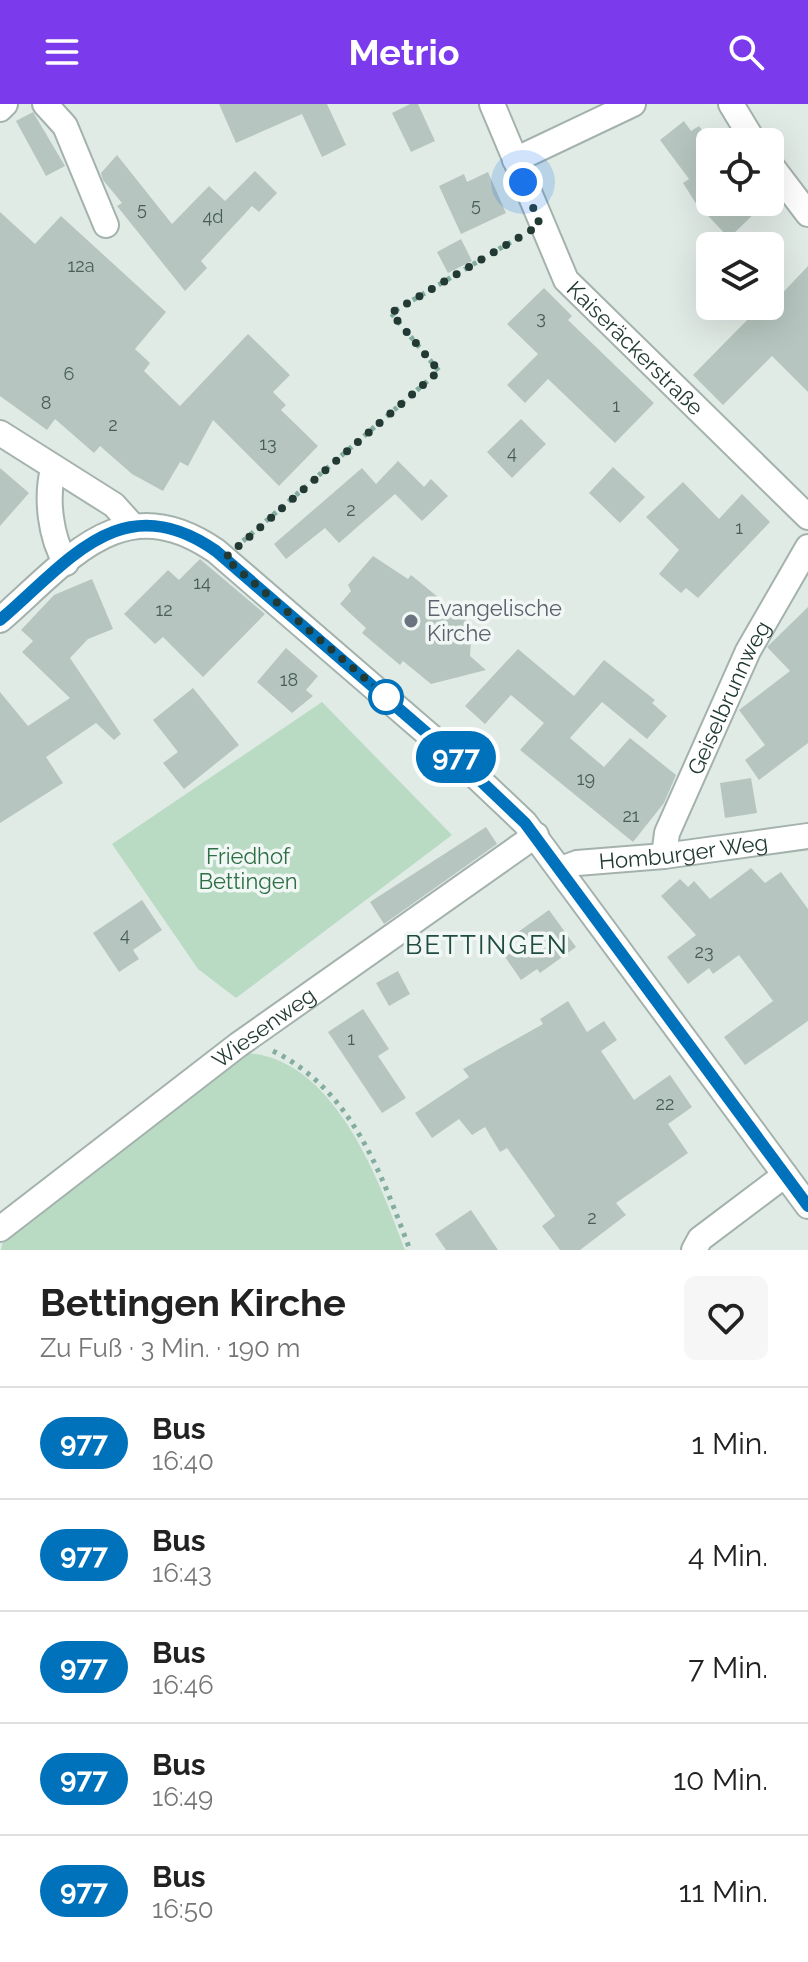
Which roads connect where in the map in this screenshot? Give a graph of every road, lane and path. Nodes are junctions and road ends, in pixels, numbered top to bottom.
1 (5, 104) edge
2 (45, 104) edge
3 (492, 104) edge
4 (633, 104) edge
5 (731, 104) edge
6 (0, 109) edge
7 (746, 128) edge
8 (515, 160) junction
9 (784, 182) edge
10 (808, 214) edge
11 (106, 225) dead end
12 (540, 225) junction
13 (0, 433) edge
14 (53, 469) junction
15 (808, 517) edge
16 (132, 525) junction
17 (808, 547) edge
18 (225, 558) junction
19 (66, 563) junction
20 (0, 620) edge
21 (536, 835) junction
22 (808, 836) edge
23 (664, 856) junction
24 (561, 869) junction
25 (255, 1034) junction
26 (785, 1175) junction
27 (808, 1206) edge
28 (0, 1229) edge
29 (410, 1250) edge
30 (694, 1250) edge

1 - 6 street
2 - 11 street
3 - 8 street, Kaiseräckerstraße
4 - 8 street
5 - 7 street
8 - 12 street, Kaiseräckerstraße
9 - 10 street
12 - 15 street, Kaiseräckerstraße
12 - 18 path
13 - 14 street
14 - 16 street
14 - 19 street
16 - 18 street
16 - 19 street
17 - 23 street, Geiselbrunnweg
18 - 21 street
19 - 20 street
21 - 24 street
21 - 25 street, Wiesenweg
22 - 23 street, Homburger Weg
23 - 24 street, Homburger Weg
24 - 26 street
25 - 28 street, Wiesenweg
25 - 29 path
26 - 27 street
26 - 30 street

